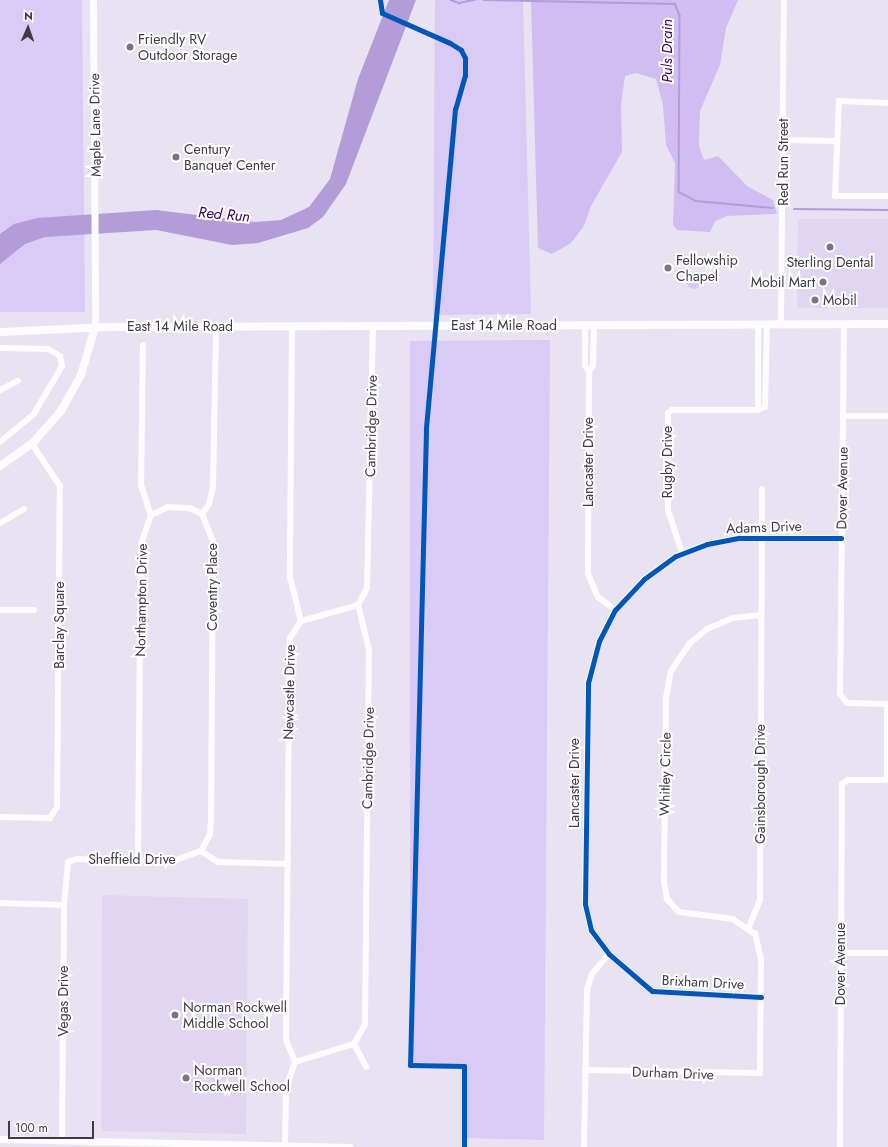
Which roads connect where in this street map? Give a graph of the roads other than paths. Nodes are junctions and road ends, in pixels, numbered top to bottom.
1 (93, 0) edge
2 (784, 0) edge
3 (888, 103) edge
4 (783, 140) junction
5 (836, 141) junction
6 (888, 196) edge
7 (763, 324) junction
8 (781, 324) junction
9 (844, 324) junction
10 (888, 324) edge
11 (590, 325) junction
12 (216, 326) junction
13 (292, 326) junction
14 (373, 326) junction
15 (95, 327) junction
16 (0, 332) edge
17 (143, 345) dead end
18 (0, 348) edge
19 (18, 381) dead end
20 (0, 390) edge
21 (843, 416) junction
22 (888, 416) edge
23 (0, 442) edge
24 (32, 444) junction
25 (0, 466) edge
26 (762, 489) dead end
27 (24, 509) dead end
28 (202, 514) junction
29 (152, 515) junction
30 (0, 523) edge
31 (762, 537) junction
32 (842, 538) junction
33 (682, 553) junction
34 (358, 605) junction
35 (0, 610) edge
36 (34, 610) dead end
37 (615, 610) junction
38 (761, 615) junction
39 (301, 621) junction
40 (888, 704) edge
41 (888, 780) edge
42 (0, 817) edge
43 (201, 851) junction
44 (138, 860) junction
45 (68, 862) joint
46 (288, 864) junction
47 (0, 903) edge
48 (64, 905) junction
49 (749, 927) junction
50 (840, 953) junction
51 (888, 953) edge
52 (609, 954) junction
53 (761, 997) junction
54 (354, 1044) junction
55 (295, 1062) junction
56 (366, 1067) dead end
57 (585, 1070) junction
58 (0, 1139) edge
59 (62, 1141) junction
60 (163, 1145) edge
61 (242, 1146) edge
62 (285, 1146) junction
63 (320, 1147) edge
64 (350, 1147) edge
65 (584, 1147) edge
66 (840, 1147) edge

1 - 15 street, Maple Lane Drive
2 - 4 street, Red Run Street
3 - 5 street
4 - 5 street
4 - 8 street, Red Run Street
5 - 6 street
7 - 8 main road, East 14 Mile Road
7 - 11 main road, East 14 Mile Road
7 - 33 street, Rugby Drive
8 - 9 main road, East 14 Mile Road
9 - 10 main road, East 14 Mile Road
9 - 21 street, Dover Avenue
11 - 14 main road, East 14 Mile Road
11 - 37 street, Lancaster Drive
12 - 13 main road, East 14 Mile Road
12 - 15 main road, East 14 Mile Road
12 - 28 street
13 - 14 main road, East 14 Mile Road
13 - 39 street
14 - 34 street, Cambridge Drive
15 - 16 main road, East 14 Mile Road
15 - 24 main road
17 - 29 street
18 - 23 street
19 - 20 street
21 - 22 street
21 - 32 street, Dover Avenue
24 - 25 main road
24 - 42 street, Barclay Square
26 - 31 street, Gainsborough Drive
27 - 30 street
28 - 29 street
28 - 43 street, Coventry Place
29 - 44 street, Northampton Drive
31 - 32 street, Adams Drive
31 - 33 street, Adams Drive
31 - 38 street, Gainsborough Drive
32 - 40 street, Dover Avenue
33 - 37 street, Adams Drive
34 - 39 street
34 - 54 street, Cambridge Drive
35 - 36 street
37 - 52 street, Lancaster Drive
38 - 49 street, Gainsborough Drive
38 - 49 street, Whitley Circle
39 - 46 street, Newcastle Drive
40 - 41 street
41 - 50 street, Dover Avenue
43 - 44 street, Sheffield Drive
43 - 46 street
44 - 45 street, Sheffield Drive
45 - 48 street, Vegas Drive
46 - 55 street, Newcastle Drive
47 - 48 street
48 - 59 street, Vegas Drive
49 - 53 street
50 - 51 street
50 - 66 street, Dover Avenue
52 - 53 street, Brixham Drive
52 - 57 street
53 - 57 street, Durham Drive
54 - 55 street
54 - 56 street
55 - 62 street
57 - 65 street
58 - 59 street
59 - 60 street
60 - 61 street
61 - 62 street
62 - 63 street
63 - 64 street

